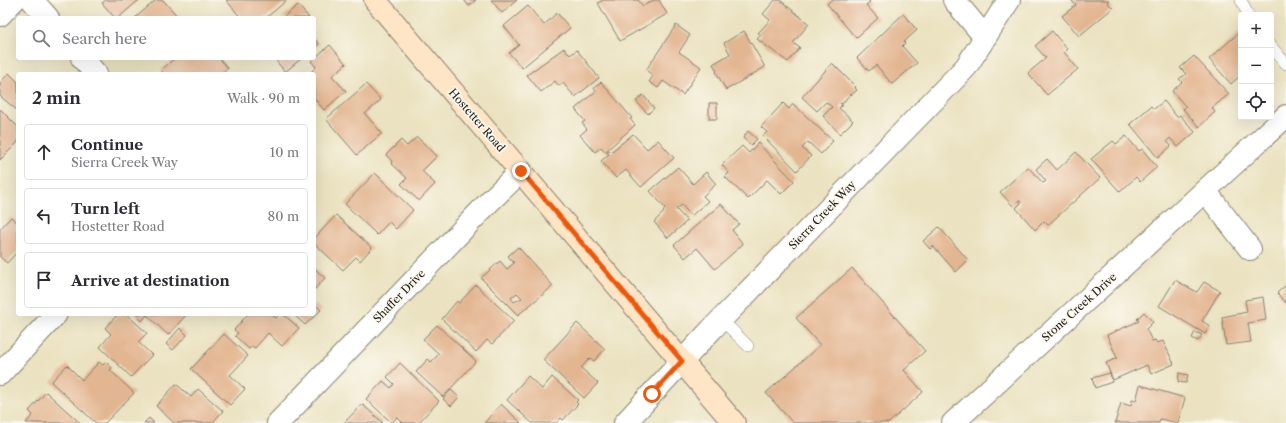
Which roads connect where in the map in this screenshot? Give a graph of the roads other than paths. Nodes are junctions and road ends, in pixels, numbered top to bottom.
1 (14, 0) edge
2 (32, 0) edge
3 (375, 0) edge
4 (954, 0) edge
5 (1009, 0) edge
6 (1241, 0) edge
7 (1247, 12) edge
8 (0, 14) edge
9 (46, 16) edge
10 (984, 36) junction
11 (1273, 48) edge
12 (84, 60) edge
13 (1286, 64) edge
14 (94, 72) edge
15 (1286, 116) edge
16 (521, 171) junction
17 (1206, 192) junction
18 (1250, 249) dead end
19 (54, 316) edge
20 (721, 319) junction
21 (748, 346) dead end
22 (682, 361) junction
23 (0, 374) edge
24 (278, 423) edge
25 (625, 423) edge
26 (734, 423) edge
27 (953, 423) edge

1 - 8 street
2 - 9 street
3 - 16 main road, Hostetter Road
4 - 10 street
5 - 10 street, Sierra Creek Way
6 - 7 lane
10 - 20 street, Sierra Creek Way
11 - 13 lane
12 - 14 street
15 - 17 street, Stone Creek Drive
16 - 22 main road, Hostetter Road
16 - 24 street, Shaffer Drive
17 - 18 street
17 - 27 street, Stone Creek Drive
19 - 23 street
20 - 21 lane
20 - 22 street, Sierra Creek Way
22 - 25 street, Sierra Creek Way
22 - 26 main road, Hostetter Road

